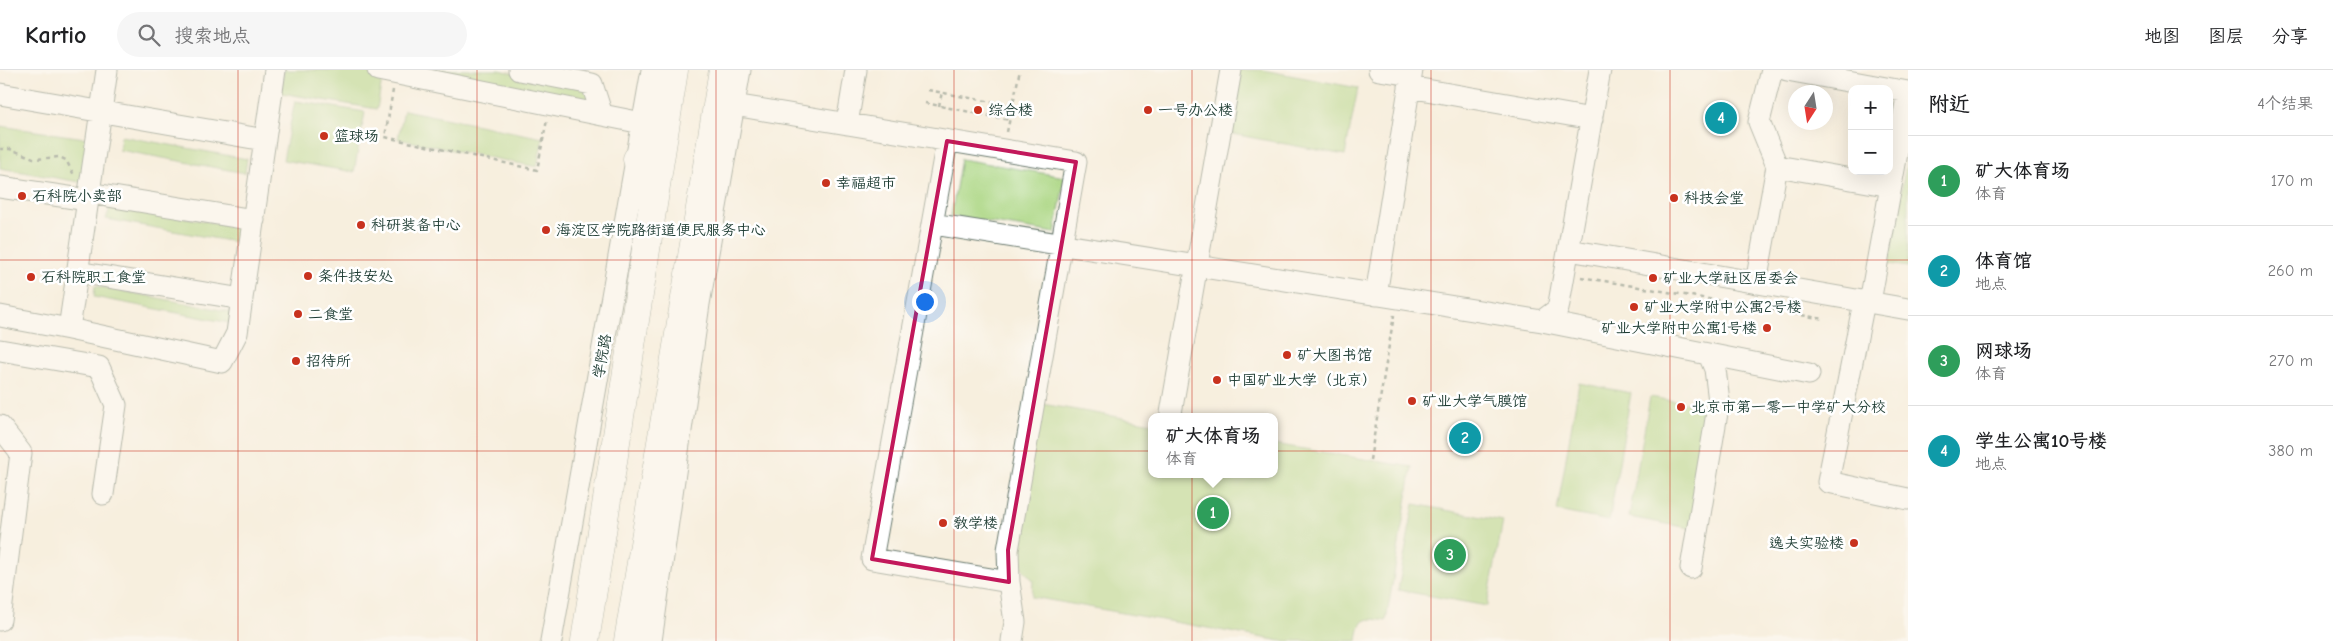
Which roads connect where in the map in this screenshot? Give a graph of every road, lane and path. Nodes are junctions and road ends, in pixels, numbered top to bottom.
1 (107, 70) edge
2 (275, 70) edge
3 (519, 70) edge
4 (652, 70) edge
5 (672, 70) edge
6 (723, 70) edge
7 (740, 70) edge
8 (856, 70) edge
9 (1020, 70) edge
10 (1231, 70) edge
11 (1379, 70) edge
12 (1600, 70) edge
13 (1772, 70) edge
14 (1787, 70) edge
15 (390, 71) edge
16 (1411, 77) edge
17 (928, 90) dead end
18 (942, 92) junction
19 (1908, 92) edge
20 (0, 94) edge
21 (925, 103) dead end
22 (550, 105) junction
23 (734, 105) junction
24 (939, 106) junction
25 (1013, 106) junction
26 (101, 111) junction
27 (645, 112) junction
28 (602, 115) junction
29 (1592, 119) junction
30 (1010, 120) junction
31 (847, 124) junction
32 (1905, 125) edge
33 (1006, 138) dead end
34 (265, 140) junction
35 (947, 141) junction
36 (0, 149) edge
37 (637, 159) junction
38 (1777, 166) junction
39 (1891, 186) junction
40 (0, 188) edge
41 (85, 190) junction
42 (652, 205) junction
43 (254, 220) junction
44 (933, 224) junction
45 (1062, 243) junction
46 (1568, 250) junction
47 (1198, 266) junction
48 (77, 272) junction
49 (1564, 274) junction
50 (1756, 283) junction
51 (1387, 297) junction
52 (242, 299) junction
53 (1867, 302) junction
54 (699, 304) junction
55 (1908, 309) edge
56 (0, 316) edge
57 (1824, 319) dead end
58 (1542, 321) junction
59 (69, 329) junction
60 (678, 347) junction
61 (0, 350) edge
62 (1709, 355) junction
63 (1809, 374) dead end
64 (1171, 413) dead end
65 (0, 426) edge
66 (0, 450) edge
67 (21, 453) junction
68 (1370, 460) dead end
69 (103, 494) dead end
70 (1908, 500) edge
71 (1690, 568) dead end
72 (3, 579) edge
73 (1009, 582) junction
74 (0, 620) edge
75 (550, 641) edge
76 (585, 641) edge
77 (628, 641) edge
78 (651, 641) edge
79 (1012, 641) edge

1 - 26 street
2 - 34 street
3 - 28 street
4 - 27 street, 学院路
5 - 27 main road
5 - 42 main road, 学院路
6 - 60 main road
7 - 23 street
8 - 31 street
9 - 25 path
10 - 47 street
11 - 16 street
12 - 29 street
13 - 38 street
14 - 19 street
15 - 22 street
15 - 22 path
16 - 29 street
16 - 51 street
17 - 18 path
18 - 24 path
18 - 25 path
19 - 32 street
20 - 26 street
21 - 24 path
22 - 28 street
23 - 31 street
23 - 54 street
24 - 30 path
25 - 30 path
26 - 34 street
26 - 41 street
27 - 28 street
27 - 37 street, 学院路
29 - 46 street
30 - 33 path
31 - 35 street
32 - 39 street
34 - 43 street
35 - 44 street
35 - 45 street
36 - 41 path
37 - 42 main road
37 - 75 street, 学院路
38 - 39 street
38 - 50 street
39 - 53 street
40 - 41 street
41 - 43 street
41 - 48 street
42 - 76 main road, 学院路
43 - 52 street
44 - 45 street
44 - 73 street
45 - 47 street
45 - 73 street
46 - 49 street
46 - 50 street
47 - 51 street
47 - 64 street
48 - 52 street
48 - 59 street
49 - 57 path
49 - 58 street
50 - 53 street
51 - 58 street
51 - 68 path
52 - 59 street
53 - 55 street
53 - 70 street
54 - 60 main road
54 - 78 street
56 - 59 street
58 - 62 street
60 - 77 main road
61 - 69 street
62 - 63 street
62 - 71 street
65 - 67 street
66 - 67 street
67 - 72 street
72 - 74 street
73 - 79 street

